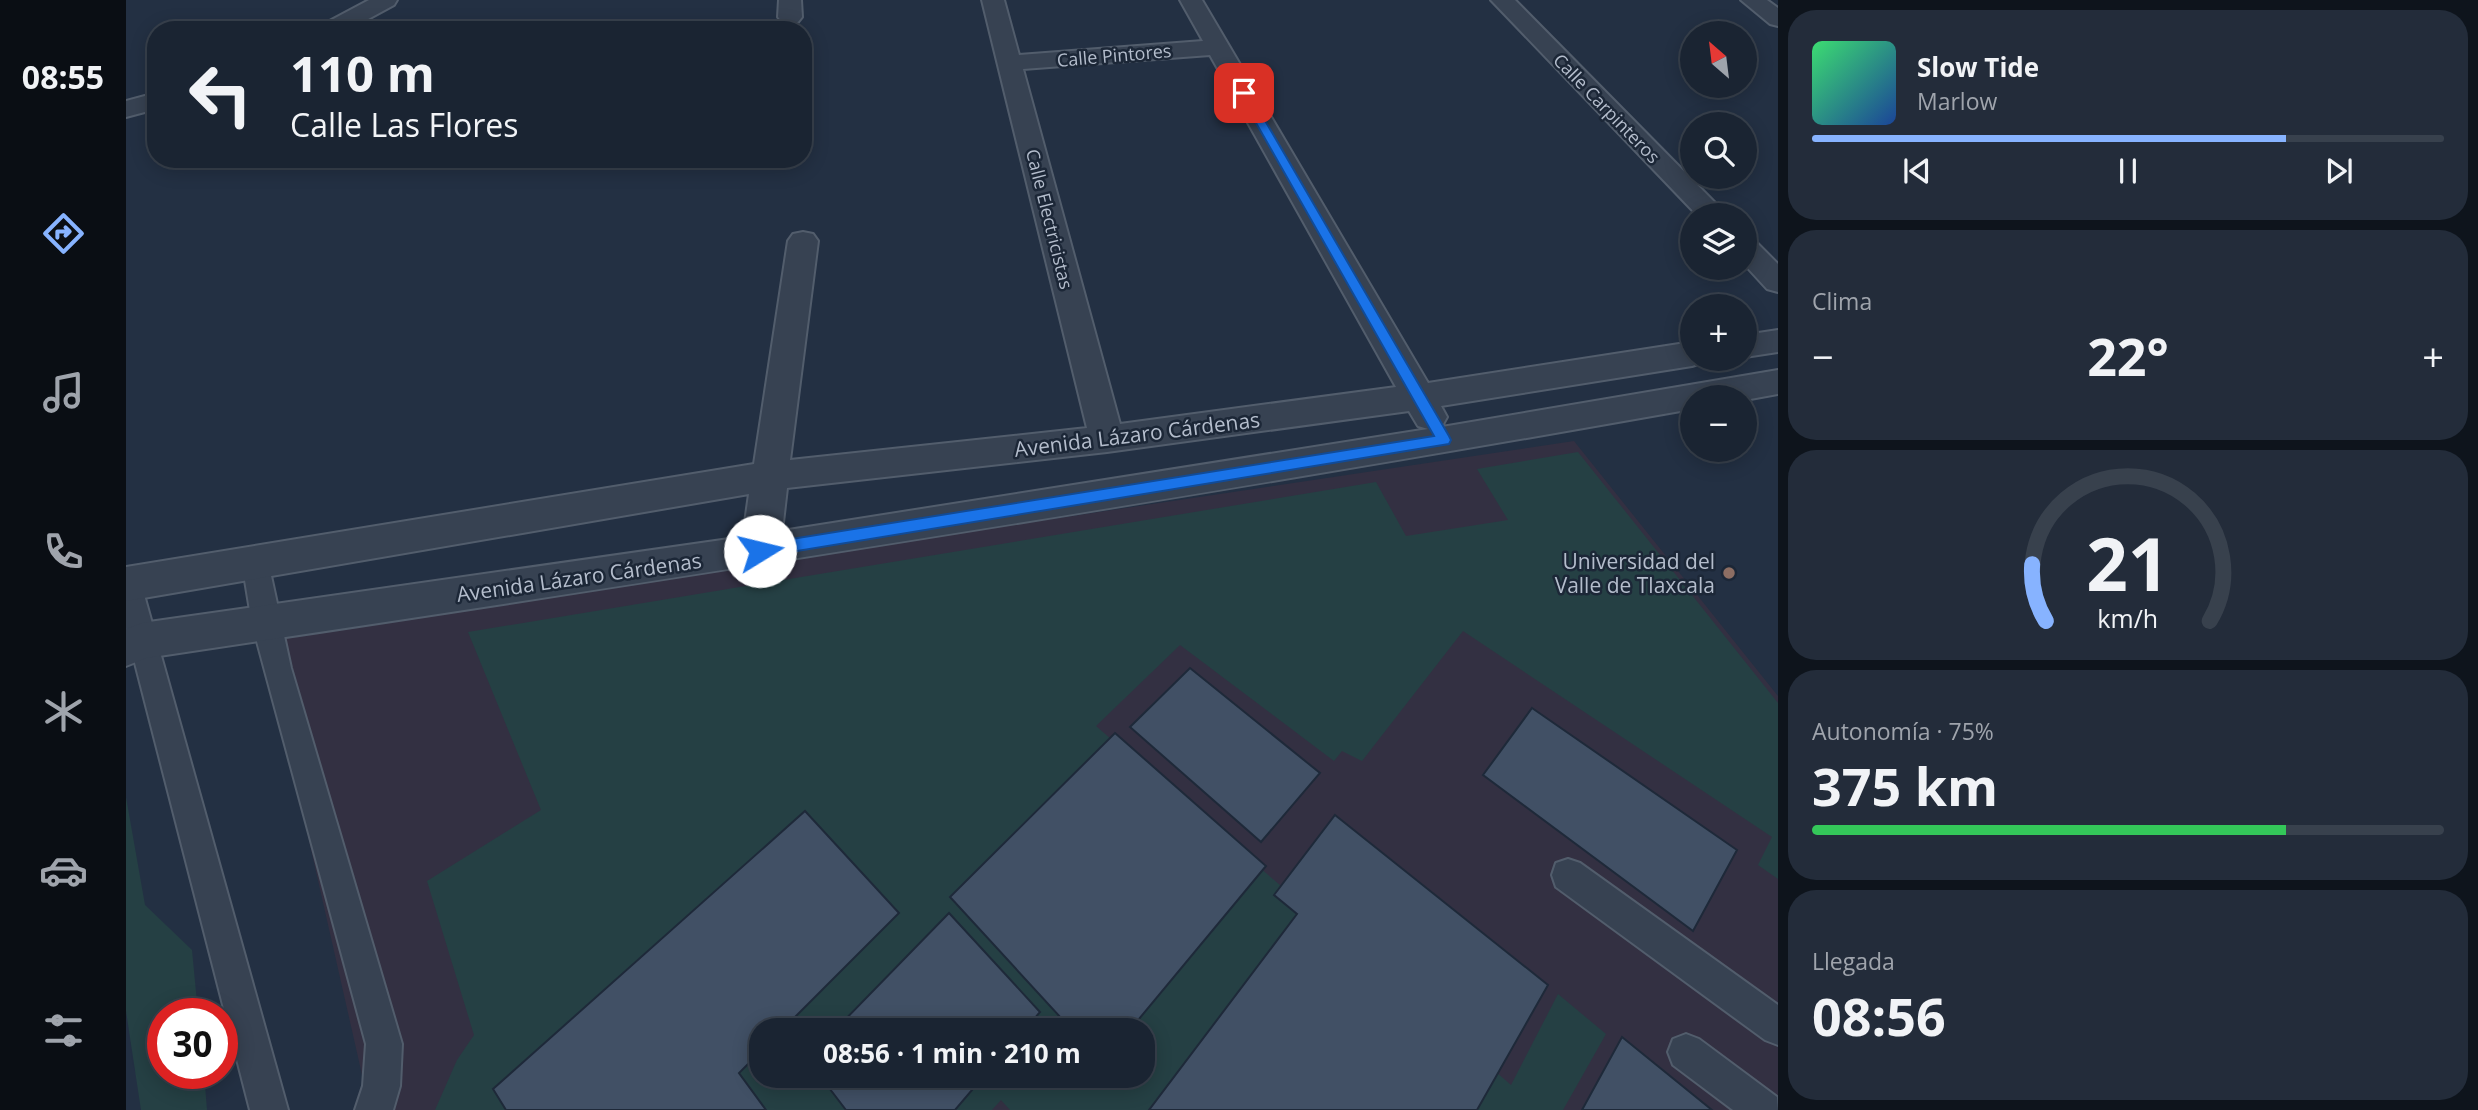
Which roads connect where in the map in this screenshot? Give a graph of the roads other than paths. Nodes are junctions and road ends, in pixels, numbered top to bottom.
1 (386, 0) edge
2 (993, 0) edge
3 (1191, 0) edge
4 (1502, 0) edge
5 (1752, 0) edge
6 (1778, 19) edge
7 (347, 21) edge
8 (1217, 47) junction
9 (1010, 63) junction
10 (147, 103) edge
11 (126, 109) edge
12 (1701, 203) edge
13 (803, 241) dead end
14 (1757, 260) edge
15 (1778, 282) edge
16 (1778, 341) edge
17 (1757, 344) edge
18 (1680, 356) edge
19 (1778, 382) edge
20 (1417, 397) junction
21 (1107, 439) junction
22 (1444, 440) junction
23 (770, 476) junction
24 (760, 551) junction
25 (255, 562) junction
26 (127, 584) edge
27 (266, 623) junction
28 (134, 645) edge
29 (1568, 875) dead end
30 (1778, 1027) edge
31 (1686, 1052) dead end
32 (269, 1110) edge
33 (374, 1110) edge
34 (1765, 1110) edge

1 - 7 street
2 - 9 street, Calle Electricistas
3 - 8 street
4 - 12 street, Calle Carpinteros
5 - 6 street
8 - 9 street, Calle Pintores
8 - 20 street
9 - 21 street, Calle Electricistas
10 - 11 street
13 - 23 street
14 - 15 street
16 - 17 street
18 - 20 street, Avenida Lázaro Cárdenas
19 - 22 street, Avenida Lázaro Cárdenas
20 - 21 street, Avenida Lázaro Cárdenas
20 - 22 street
21 - 23 street, Avenida Lázaro Cárdenas
22 - 24 street, Avenida Lázaro Cárdenas
23 - 24 street
23 - 25 street, Avenida Lázaro Cárdenas
24 - 27 street, Avenida Lázaro Cárdenas
25 - 26 street, Avenida Lázaro Cárdenas
25 - 27 lane
26 - 28 lane
27 - 28 street, Avenida Lázaro Cárdenas
27 - 33 lane
28 - 32 lane
29 - 30 lane
31 - 34 lane

